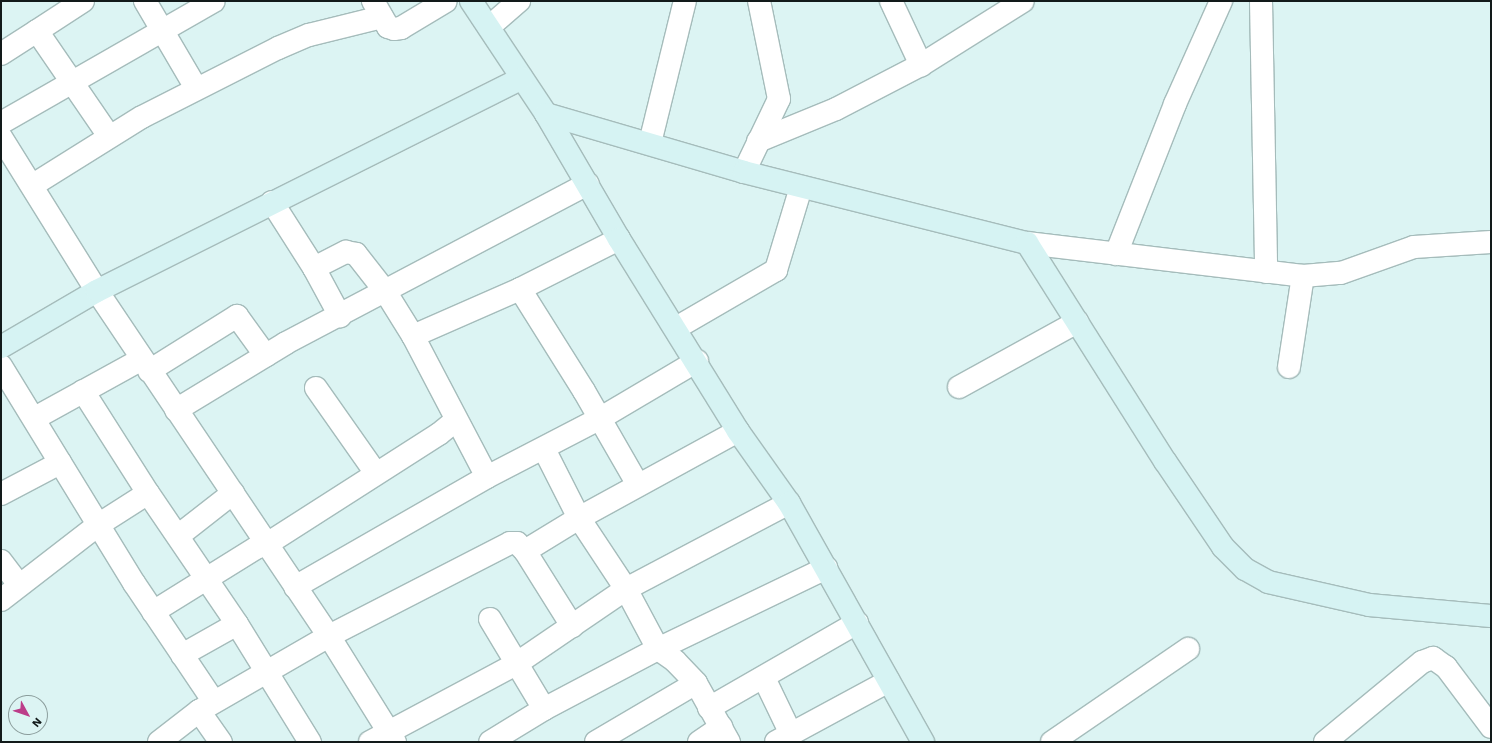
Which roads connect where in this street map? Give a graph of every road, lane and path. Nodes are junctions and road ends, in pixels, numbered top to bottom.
1 (83, 1) edge
2 (145, 1) edge
3 (214, 1) edge
4 (446, 1) edge
5 (471, 1) edge
6 (519, 1) edge
7 (685, 1) edge
8 (758, 1) edge
9 (891, 1) edge
10 (1023, 1) edge
11 (1220, 1) edge
12 (1261, 1) edge
13 (378, 9) edge
14 (489, 28) junction
15 (161, 29) junction
16 (37, 31) junction
17 (1, 54) edge
18 (921, 65) junction
19 (522, 78) junction
20 (74, 81) junction
21 (196, 88) junction
22 (546, 114) junction
23 (1, 123) edge
24 (109, 136) junction
25 (1, 137) edge
26 (758, 141) junction
27 (650, 143) junction
28 (744, 172) junction
29 (588, 184) junction
30 (33, 185) junction
31 (801, 187) junction
32 (272, 202) junction
33 (619, 239) junction
34 (1491, 242) edge
35 (1027, 243) junction
36 (1116, 254) junction
37 (314, 268) junction
38 (1266, 272) junction
39 (1303, 276) junction
40 (520, 289) junction
41 (97, 291) junction
42 (385, 291) junction
43 (340, 316) junction
44 (1077, 322) junction
45 (676, 328) junction
46 (413, 336) junction
47 (1, 347) edge
48 (266, 356) junction
49 (696, 361) junction
50 (146, 365) junction
51 (1, 366) edge
52 (1289, 367) dead end
53 (959, 387) dead end
54 (316, 388) dead end
55 (83, 391) junction
56 (176, 410) junction
57 (35, 418) junction
58 (599, 419) junction
59 (456, 420) junction
60 (738, 431) junction
61 (544, 449) junction
62 (60, 463) junction
63 (375, 472) junction
64 (486, 477) junction
65 (638, 485) junction
66 (4, 486) edge
67 (148, 493) junction
68 (233, 493) junction
69 (789, 503) junction
70 (579, 518) junction
71 (98, 525) junction
72 (178, 536) junction
73 (267, 544) junction
74 (525, 551) junction
75 (1, 561) edge
76 (826, 568) junction
77 (206, 580) junction
78 (19, 586) junction
79 (295, 587) junction
80 (626, 589) junction
81 (1, 600) edge
82 (153, 612) junction
83 (1491, 616) edge
84 (490, 619) dead end
85 (857, 623) junction
86 (237, 624) junction
87 (572, 626) junction
88 (329, 636) junction
89 (658, 649) junction
90 (1188, 649) dead end
91 (182, 655) junction
92 (516, 664) junction
93 (265, 673) junction
94 (764, 678) junction
95 (889, 682) junction
96 (696, 683) junction
97 (207, 706) junction
98 (709, 708) junction
99 (544, 709) junction
100 (1487, 713) edge
101 (725, 734) edge
102 (384, 739) edge
103 (503, 739) edge
104 (782, 739) edge
105 (159, 742) edge
106 (221, 742) edge
107 (310, 742) edge
108 (596, 742) edge
109 (699, 742) edge
110 (923, 742) edge
111 (1052, 742) edge
112 (1325, 742) edge

1 - 16 street
2 - 15 street
3 - 15 street
4 - 13 street
5 - 14 street
6 - 14 street
7 - 27 street
8 - 26 street
9 - 18 street
10 - 18 street
11 - 36 street
12 - 38 street
13 - 21 street
14 - 19 street
15 - 20 street
15 - 21 street
16 - 17 street
16 - 20 street
18 - 26 street
19 - 22 street
19 - 32 street
20 - 23 street
20 - 24 street
21 - 24 street
22 - 27 street
22 - 29 street
24 - 30 street
25 - 30 street
26 - 28 street
27 - 28 street
28 - 31 street
29 - 33 street
29 - 42 street
30 - 41 street
31 - 35 street
31 - 45 street
32 - 37 street
32 - 41 street
33 - 40 street
33 - 45 street
34 - 39 street
35 - 36 street
35 - 44 street
36 - 38 street
37 - 42 street
37 - 43 street
38 - 39 street
39 - 52 street
40 - 46 street
40 - 58 street
41 - 47 street
41 - 50 street
42 - 43 street
42 - 46 street
43 - 48 street
44 - 53 street
44 - 83 street
45 - 49 street
46 - 59 street
48 - 50 street
48 - 56 street
49 - 58 street
49 - 60 street
50 - 55 street
50 - 56 street
51 - 57 street
54 - 63 street
55 - 57 street
55 - 67 street
56 - 68 street
57 - 62 street
58 - 61 street
58 - 65 street
59 - 63 street
59 - 64 street
60 - 65 street
60 - 69 street
61 - 64 street
61 - 70 street
62 - 66 street
62 - 71 street
63 - 73 street
64 - 79 street
65 - 70 street
67 - 71 street
67 - 72 street
68 - 72 street
68 - 73 street
69 - 76 street
69 - 80 street
70 - 74 street
70 - 80 street
71 - 78 street
71 - 82 street
72 - 77 street
73 - 77 street
73 - 79 street
74 - 87 street
74 - 88 street
75 - 78 street
76 - 85 street
76 - 89 street
77 - 82 street
77 - 86 street
78 - 81 street
79 - 88 street
80 - 87 street
80 - 89 street
82 - 91 street
84 - 92 street
85 - 94 street
85 - 95 street
86 - 91 street
86 - 93 street
87 - 92 street
88 - 93 street
88 - 102 street
89 - 96 street
89 - 99 street
90 - 111 street
91 - 97 street
92 - 99 street
92 - 102 street
93 - 97 street
93 - 107 street
94 - 98 street
94 - 104 street
95 - 104 street
95 - 110 street
96 - 98 street
96 - 108 street
97 - 105 street
97 - 106 street
98 - 101 street
99 - 103 street
100 - 112 street
101 - 109 street

